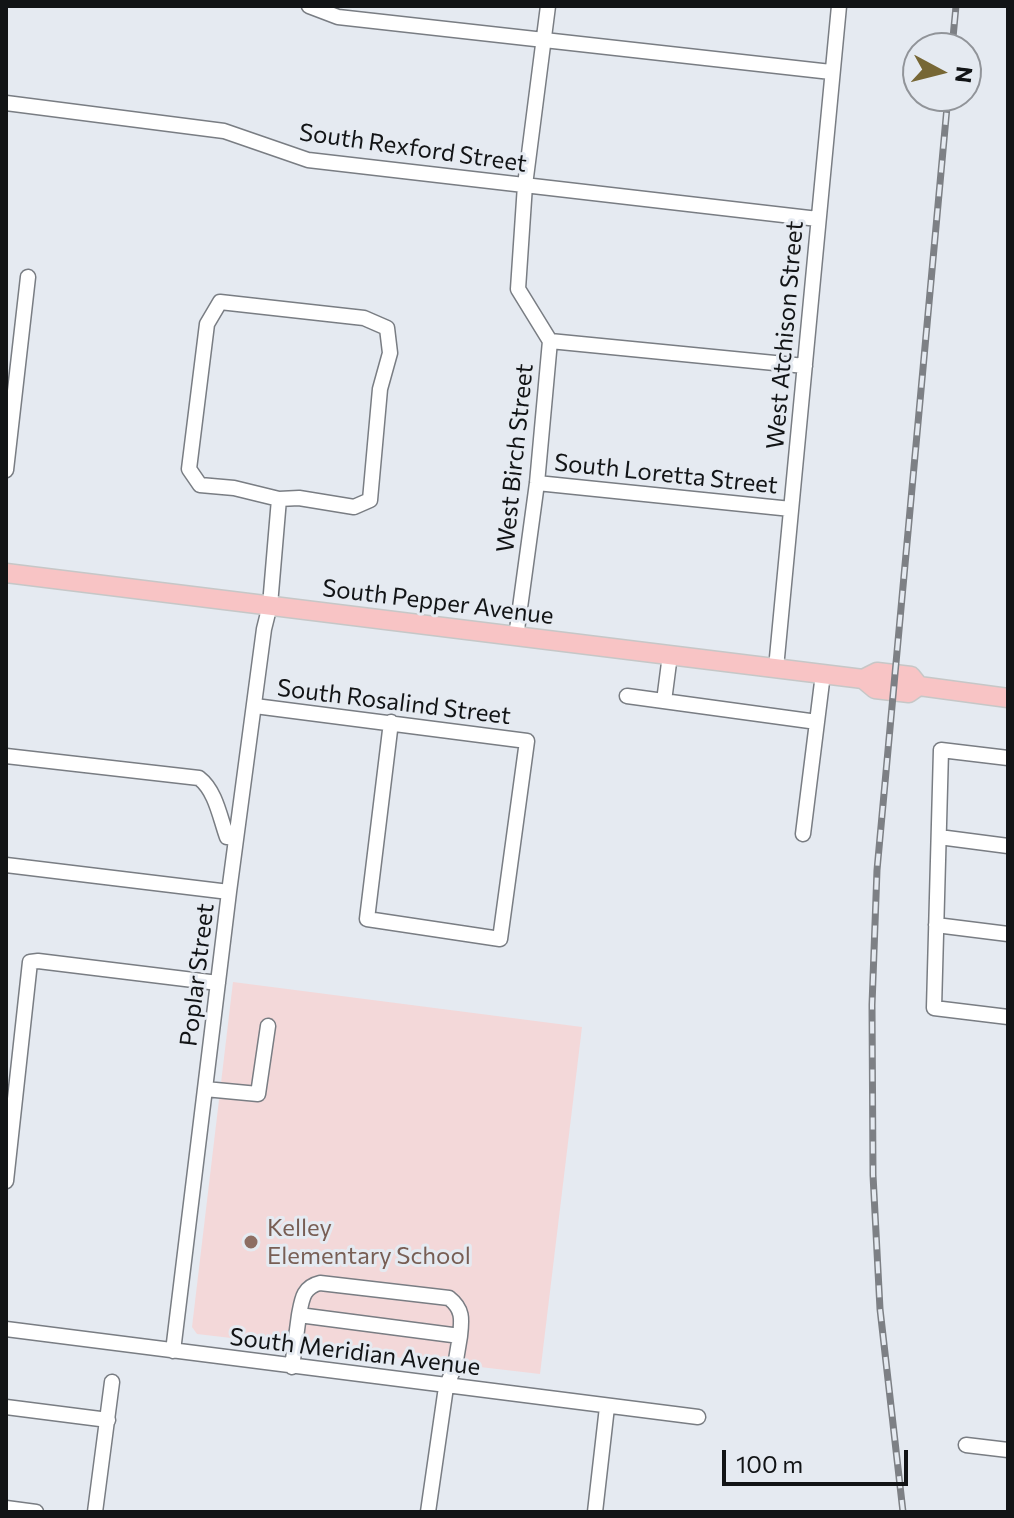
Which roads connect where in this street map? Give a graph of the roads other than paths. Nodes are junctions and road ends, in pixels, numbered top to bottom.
1 (309, 6) edge
2 (548, 6) edge
3 (839, 6) edge
4 (544, 39) junction
5 (831, 72) junction
6 (6, 103) edge
7 (525, 185) junction
8 (818, 219) junction
9 (28, 277) dead end
10 (550, 341) junction
11 (805, 366) junction
12 (8, 410) edge
13 (6, 470) edge
14 (537, 483) junction
15 (279, 499) junction
16 (791, 509) junction
17 (6, 573) edge
18 (270, 605) junction
19 (516, 637) junction
20 (670, 655) junction
21 (776, 668) junction
22 (823, 674) junction
23 (627, 696) dead end
24 (1008, 698) edge
25 (664, 701) junction
26 (255, 706) junction
27 (391, 722) junction
28 (817, 722) junction
29 (6, 756) edge
30 (1008, 758) edge
31 (803, 834) dead end
32 (939, 837) junction
33 (236, 838) junction
34 (1008, 846) edge
35 (6, 865) edge
36 (229, 892) junction
37 (936, 925) junction
38 (1008, 934) edge
39 (218, 983) junction
40 (1008, 1017) edge
41 (268, 1026) dead end
42 (205, 1089) junction
43 (6, 1181) edge
44 (299, 1315) junction
45 (6, 1329) edge
46 (460, 1336) junction
47 (173, 1351) junction
48 (292, 1367) junction
49 (112, 1382) dead end
50 (446, 1387) junction
51 (6, 1407) edge
52 (607, 1407) junction
53 (698, 1417) dead end
54 (108, 1420) junction
55 (966, 1445) dead end
56 (1008, 1450) edge
57 (6, 1508) edge
58 (36, 1512) edge
59 (95, 1512) edge
60 (428, 1512) edge
61 (595, 1512) edge

1 - 4 street
2 - 4 street, West Birch Street
3 - 5 street, West Atchison Street
4 - 5 street
4 - 7 street, West Birch Street
5 - 8 street, West Atchison Street
6 - 7 street, South Rexford Street
7 - 8 street, South Rexford Street
7 - 10 street, West Birch Street
8 - 11 street, West Atchison Street
9 - 12 street
10 - 11 street
10 - 14 street, West Birch Street
11 - 16 street, West Atchison Street
12 - 13 street
14 - 16 street, South Loretta Street
14 - 19 street, West Birch Street
15 - 15 street
15 - 18 street, Poplar Street
16 - 21 street, West Atchison Street
17 - 18 main road, South Pepper Avenue
18 - 19 main road, South Pepper Avenue
18 - 26 street, Poplar Street
19 - 20 main road, South Pepper Avenue
20 - 21 main road, South Pepper Avenue
20 - 25 street
21 - 22 main road, South Pepper Avenue
22 - 24 main road, South Pepper Avenue
22 - 28 street
23 - 25 street
25 - 28 street
26 - 27 street, South Rosalind Street
26 - 33 street, Poplar Street
27 - 27 street, South Rosalind Street
28 - 31 street
29 - 33 street
30 - 32 street
32 - 34 street
32 - 37 street
33 - 36 street, Poplar Street
35 - 36 street
36 - 39 street, Poplar Street
37 - 38 street
37 - 40 street
39 - 42 street, Poplar Street
39 - 43 street
41 - 42 street
42 - 47 street, Poplar Street
44 - 46 street
44 - 46 street
44 - 48 street
45 - 47 street, South Meridian Avenue
46 - 50 street
47 - 48 street, South Meridian Avenue
48 - 50 street, South Meridian Avenue
49 - 54 street
50 - 52 street, South Meridian Avenue
50 - 60 street
51 - 54 street
52 - 53 street, South Meridian Avenue
52 - 61 street
54 - 59 street
55 - 56 street
57 - 58 street

